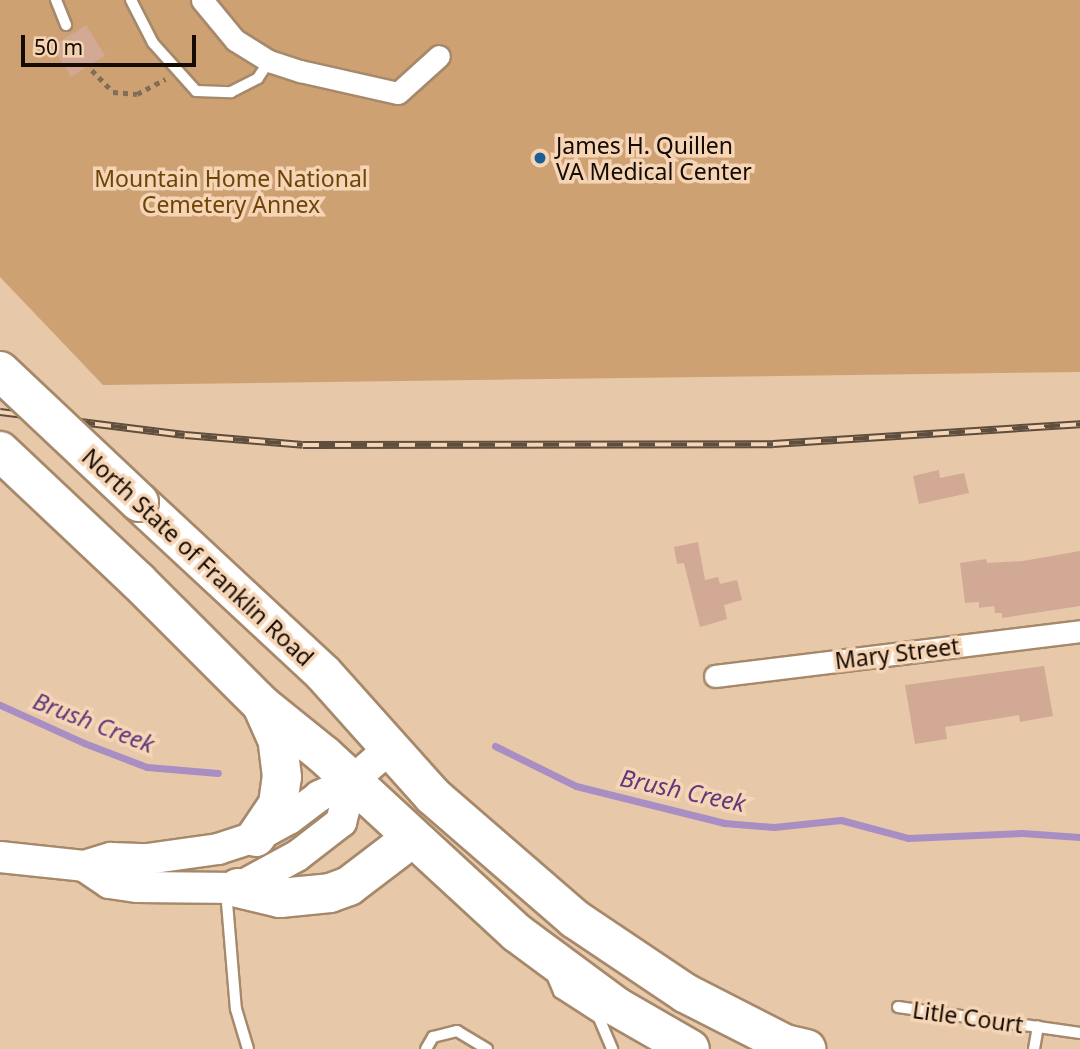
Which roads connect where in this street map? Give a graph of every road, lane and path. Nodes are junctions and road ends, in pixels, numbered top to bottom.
1 (56, 0) edge
2 (131, 0) edge
3 (202, 0) edge
4 (65, 25) dead end
5 (439, 56) dead end
6 (269, 61) junction
7 (92, 70) dead end
8 (175, 72) junction
9 (0, 371) edge
10 (0, 452) edge
11 (1080, 631) edge
12 (715, 676) dead end
13 (262, 705) junction
14 (389, 749) junction
15 (352, 781) junction
16 (256, 837) junction
17 (412, 838) junction
18 (0, 856) edge
19 (84, 866) junction
20 (232, 888) junction
21 (544, 954) junction
22 (898, 1007) dead end
23 (1038, 1026) junction
24 (1080, 1033) edge
25 (248, 1049) edge
26 (426, 1049) edge
27 (487, 1049) edge
28 (611, 1049) edge
29 (690, 1049) edge
30 (806, 1049) edge
31 (1034, 1049) edge

1 - 4 lane
2 - 8 lane
3 - 6 street
5 - 6 street
6 - 8 lane
7 - 8 path
9 - 14 highway, North State of Franklin Road, bridge
10 - 13 highway
11 - 12 street, Mary Street
13 - 15 highway
13 - 16 highway
14 - 15 main road
14 - 30 highway, North State of Franklin Road
15 - 16 main road
15 - 17 highway
15 - 20 main road
16 - 19 main road
17 - 20 highway
17 - 21 highway
18 - 19 main road
19 - 20 main road
20 - 25 lane
21 - 28 lane
21 - 29 highway
22 - 23 lane, Litle Court
23 - 24 lane, Litle Court
23 - 31 lane, Litle Court
26 - 27 lane

